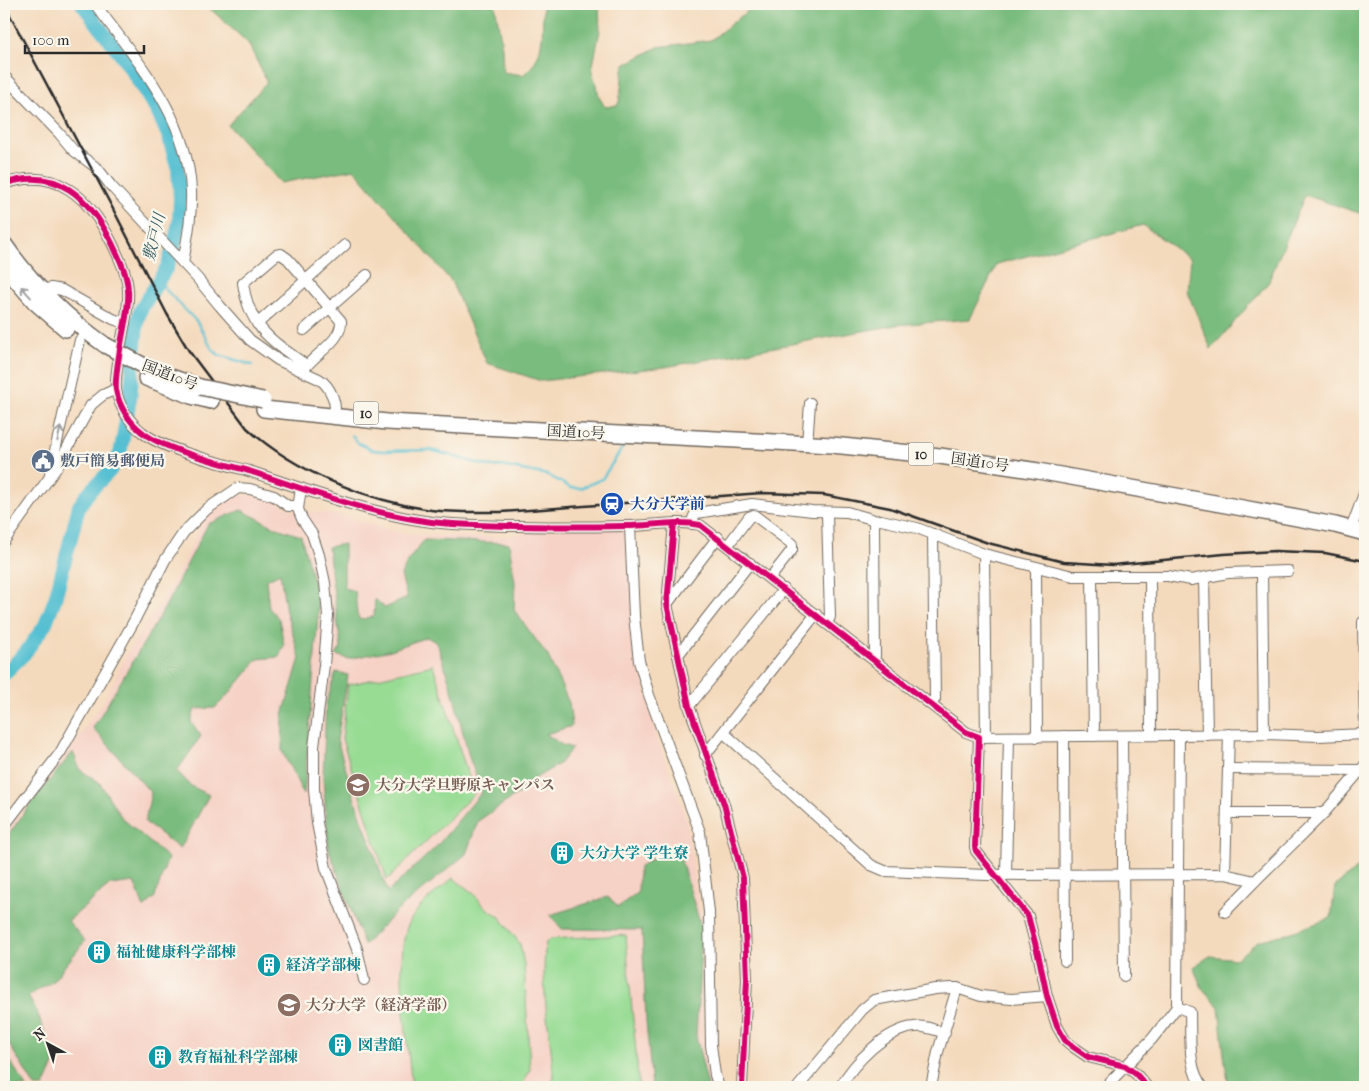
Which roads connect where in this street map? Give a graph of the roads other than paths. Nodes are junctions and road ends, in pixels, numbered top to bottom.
1 (95, 4) edge
2 (4, 76) edge
3 (4, 184) edge
4 (4, 244) edge
5 (346, 245) dead end
6 (181, 261) junction
7 (4, 266) edge
8 (367, 275) dead end
9 (307, 279) junction
10 (40, 290) junction
11 (330, 307) junction
12 (125, 323) junction
13 (258, 324) junction
14 (304, 330) dead end
15 (80, 340) junction
16 (104, 350) junction
17 (304, 368) junction
18 (147, 373) junction
19 (116, 389) junction
20 (810, 403) dead end
21 (264, 405) junction
22 (333, 412) junction
23 (807, 444) junction
24 (48, 481) junction
25 (301, 488) junction
26 (1365, 491) edge
27 (298, 506) junction
28 (827, 514) dead end
29 (873, 520) junction
30 (674, 524) junction
31 (691, 524) junction
32 (630, 526) junction
33 (1358, 531) edge
34 (933, 534) junction
35 (718, 538) junction
36 (4, 541) edge
37 (728, 545) junction
38 (984, 554) junction
39 (750, 563) junction
40 (1036, 566) junction
41 (1288, 571) dead end
42 (1262, 572) junction
43 (1092, 576) junction
44 (1150, 576) junction
45 (770, 578) junction
46 (1204, 578) junction
47 (784, 589) junction
48 (666, 604) junction
49 (816, 614) junction
50 (827, 622) junction
51 (1363, 622) dead end
52 (678, 655) junction
53 (873, 659) junction
54 (931, 704) junction
55 (689, 706) junction
56 (724, 733) junction
57 (1229, 734) junction
58 (1264, 734) junction
59 (1151, 735) junction
60 (1179, 735) junction
61 (1207, 735) junction
62 (1064, 736) junction
63 (1094, 736) junction
64 (1122, 736) junction
65 (982, 737) junction
66 (1009, 737) junction
67 (1038, 737) junction
68 (705, 755) junction
69 (1363, 768) edge
70 (1228, 769) junction
71 (1227, 812) junction
72 (1324, 814) junction
73 (4, 826) edge
74 (1064, 874) junction
75 (1123, 874) junction
76 (1178, 874) junction
77 (1225, 874) junction
78 (994, 875) junction
79 (1006, 875) junction
80 (1255, 881) junction
81 (1225, 912) dead end
82 (1065, 961) dead end
83 (1124, 976) dead end
84 (364, 980) dead end
85 (957, 988) junction
86 (1047, 996) junction
87 (1177, 1007) junction
88 (945, 1033) junction
89 (1125, 1066) junction
90 (719, 1087) edge
91 (742, 1087) edge
92 (798, 1087) edge
93 (840, 1087) edge
94 (931, 1087) edge
95 (1105, 1087) edge
96 (1147, 1087) edge
97 (1203, 1087) edge

1 - 6 street
2 - 6 street
3 - 12 street
4 - 10 highway, 国道10号 / 10
5 - 9 street
6 - 17 street
15 -> 7 highway, 国道10号 / 10
8 - 11 street
9 - 11 street
9 - 13 street
9 - 13 street
10 - 12 street
10 - 16 highway, 国道10号 / 10
11 - 14 street
11 - 17 street
12 - 19 street
13 - 17 street
15 - 16 highway, 国道10号 / 10
24 -> 15 street
16 - 18 highway, 国道10号 / 10, bridge
17 - 22 street
18 - 21 highway, 国道10号 / 10, bridge
18 - 21 highway, 国道10号 / 10
19 - 24 street
19 - 25 street
20 - 23 street
21 - 22 highway, 国道10号 / 10
22 - 23 highway, 国道10号 / 10
23 - 33 highway, 国道10号 / 10
24 - 36 street
25 - 27 street
25 - 32 street
26 - 33 street
27 - 73 street
27 - 84 street
28 - 50 street
29 - 31 street
29 - 34 street
29 - 53 street
30 - 31 street
30 - 32 street
30 - 48 street
31 - 35 street
32 - 90 street
34 - 38 street
34 - 54 street
35 - 37 street
35 - 48 street
37 - 39 street
37 - 45 street
38 - 40 street
38 - 65 street
39 - 45 street
39 - 52 street
40 - 43 street
40 - 67 street
41 - 42 street
42 - 46 street
42 - 58 street
43 - 44 street
43 - 63 street
44 - 46 street
44 - 59 street
45 - 47 street
46 - 61 street
47 - 49 street
47 - 55 street
48 - 52 street
49 - 50 street
49 - 56 street
50 - 53 street
51 - 58 street
52 - 55 street
53 - 54 street
54 - 65 street
55 - 68 street
56 - 68 street
56 - 78 street
57 - 58 street
57 - 61 street
57 - 70 street
59 - 60 street
59 - 64 street
60 - 61 street
60 - 76 street
62 - 63 street
62 - 67 street
62 - 74 street
63 - 64 street
64 - 75 street
65 - 66 street
65 - 78 street
66 - 67 street
66 - 79 street
68 - 91 street
69 - 70 street
69 - 72 street
70 - 71 street
71 - 72 street
71 - 77 street
72 - 80 street
74 - 75 street
74 - 79 street
74 - 82 street
75 - 76 street
75 - 83 street
76 - 77 street
76 - 87 street
77 - 80 street
78 - 79 street
78 - 86 street
80 - 81 street
85 - 86 street
85 - 88 street
85 - 92 street
86 - 89 street
87 - 89 street
87 - 97 street
88 - 93 street
88 - 94 street
89 - 95 street
89 - 96 street

